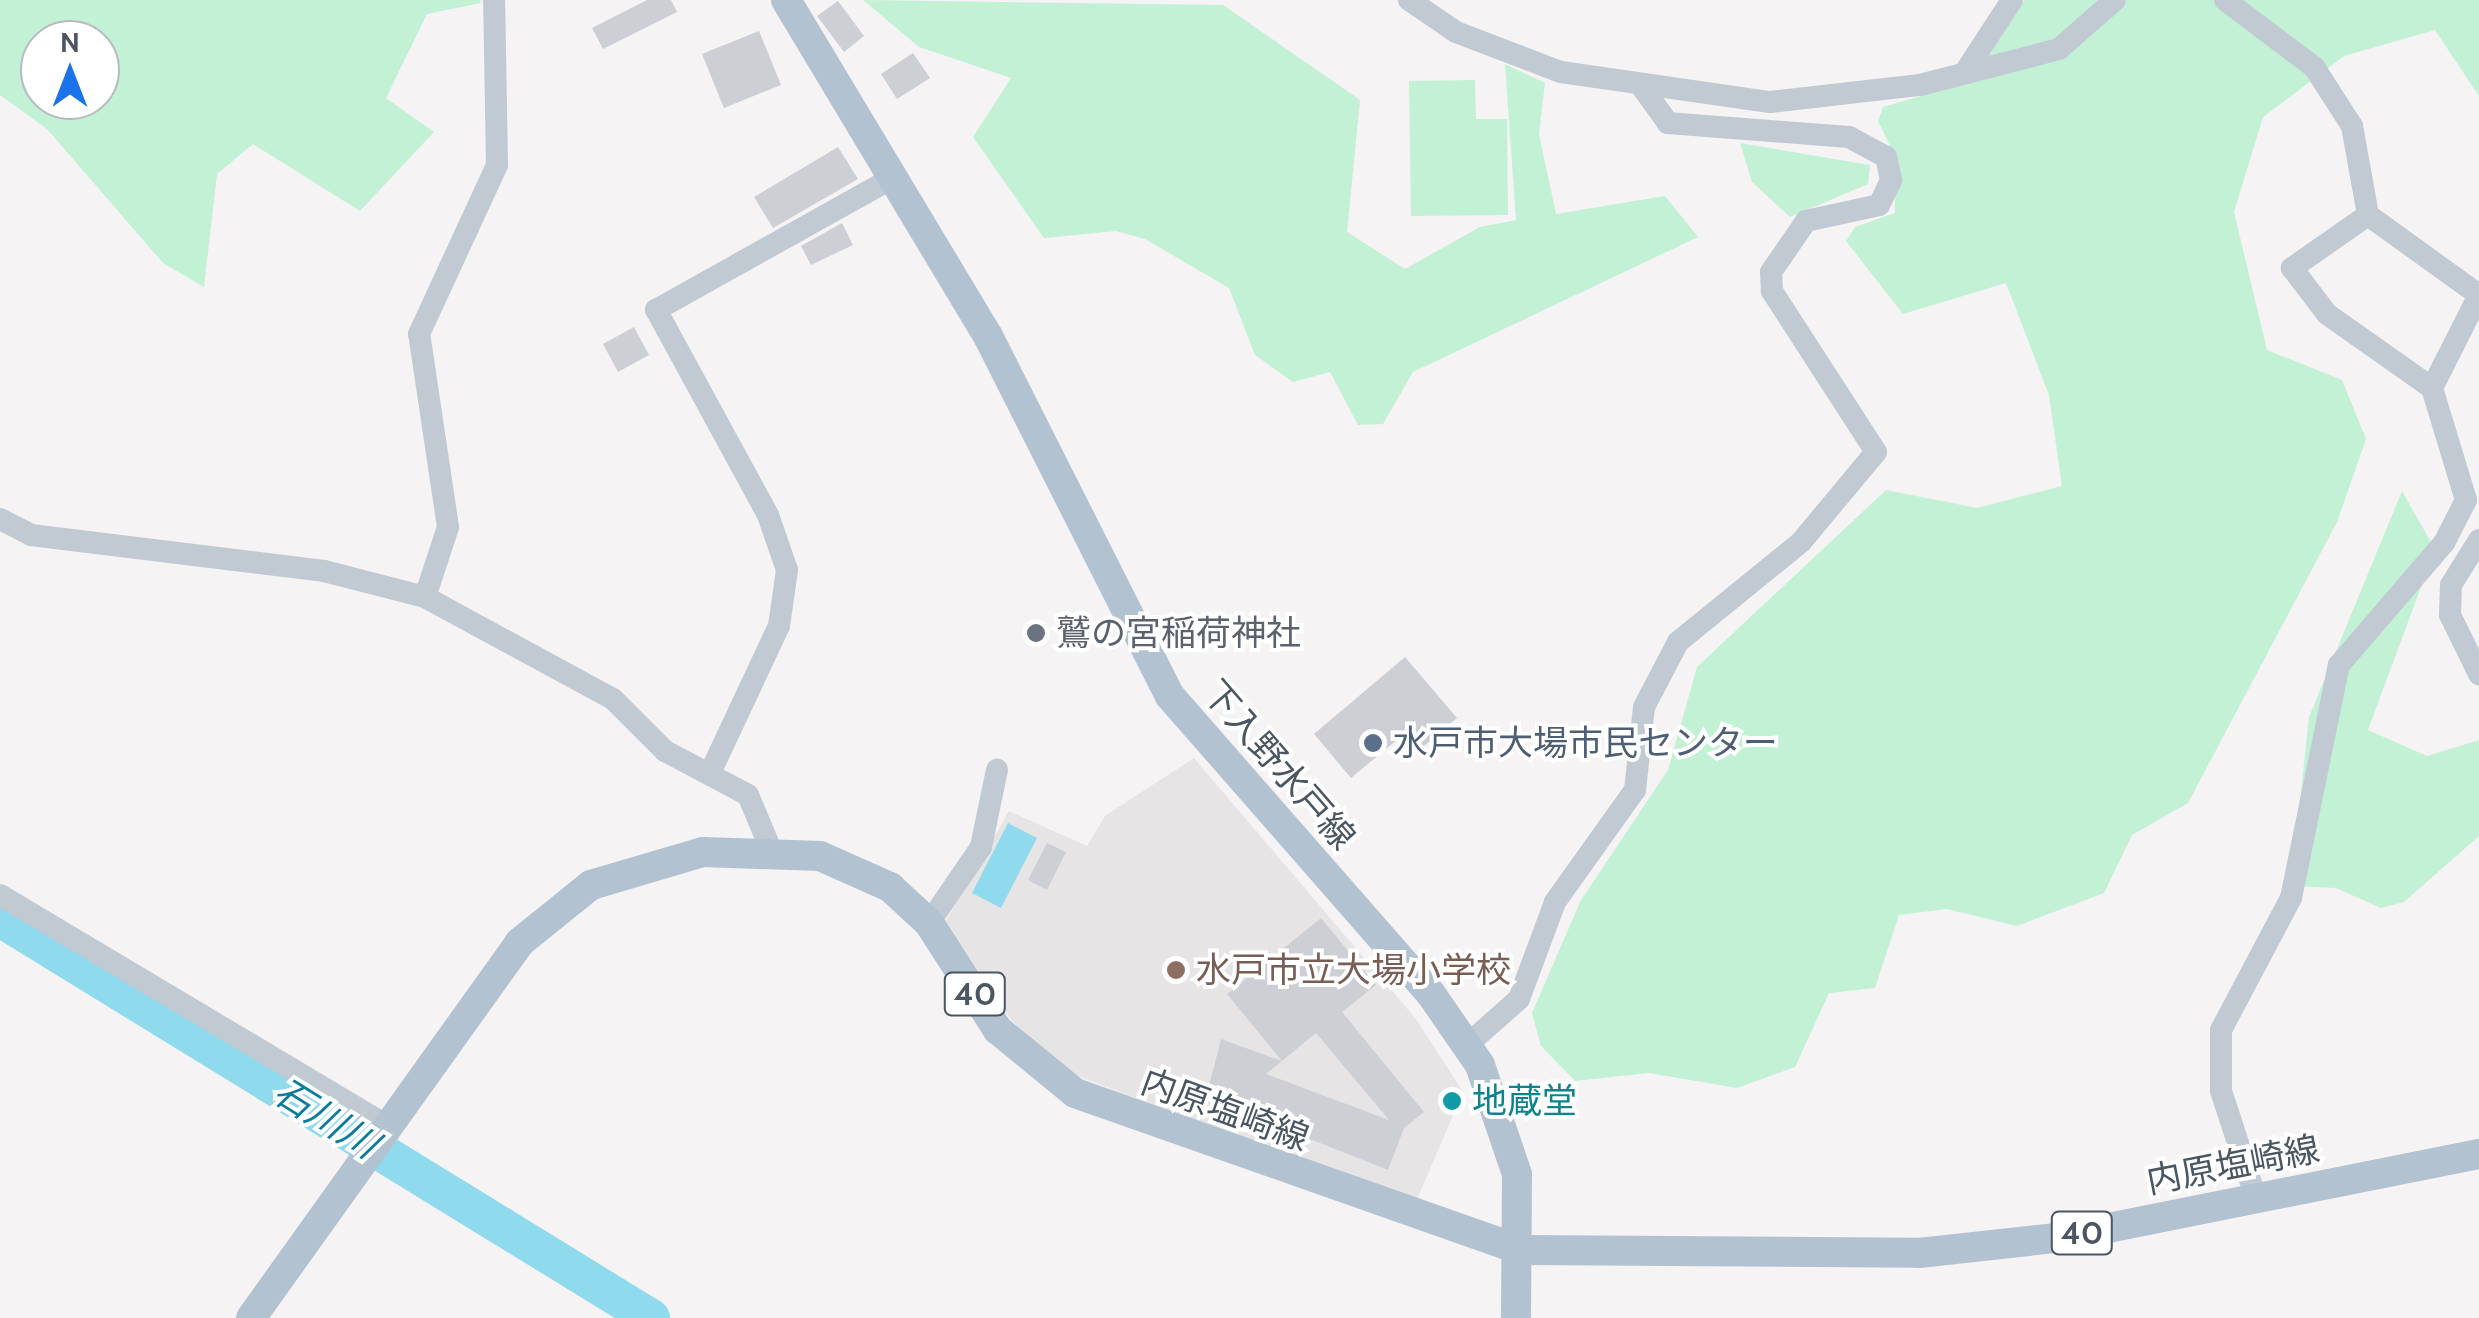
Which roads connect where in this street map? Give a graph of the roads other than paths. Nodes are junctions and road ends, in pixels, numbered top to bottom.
1 (494, 0) edge
2 (786, 0) edge
3 (1409, 0) edge
4 (2012, 0) edge
5 (2114, 0) edge
6 (2225, 0) edge
7 (1967, 69) junction
8 (1644, 90) junction
9 (894, 177) junction
10 (2368, 215) junction
11 (2479, 295) edge
12 (2432, 388) junction
13 (0, 520) edge
14 (2479, 540) edge
15 (425, 597) junction
16 (2479, 674) edge
17 (998, 770) dead end
18 (710, 773) junction
19 (771, 850) junction
20 (0, 895) edge
21 (929, 924) junction
22 (1467, 1044) junction
23 (379, 1139) junction
24 (2479, 1154) edge
25 (2256, 1198) junction
26 (1520, 1250) junction
27 (251, 1318) edge
28 (1516, 1318) edge

1 - 15 street
2 - 9 main road, 下入野水戸線
3 - 8 street
4 - 7 street
5 - 7 street
6 - 10 street
7 - 8 street
8 - 22 street
9 - 18 street
9 - 22 main road, 下入野水戸線
10 - 11 street
10 - 12 street
11 - 12 street
12 - 25 street
13 - 15 street
14 - 16 street
15 - 18 street
17 - 21 street
18 - 19 street
19 - 21 main road, 内原塩崎線 / 40
19 - 23 main road, 内原塩崎線 / 40
20 - 23 street
21 - 26 main road, 内原塩崎線 / 40
22 - 26 main road, 下入野水戸線
23 - 27 main road, 内原塩崎線 / 40
24 - 25 main road, 内原塩崎線 / 40
25 - 26 main road, 内原塩崎線 / 40
26 - 28 main road, 下入野水戸線

